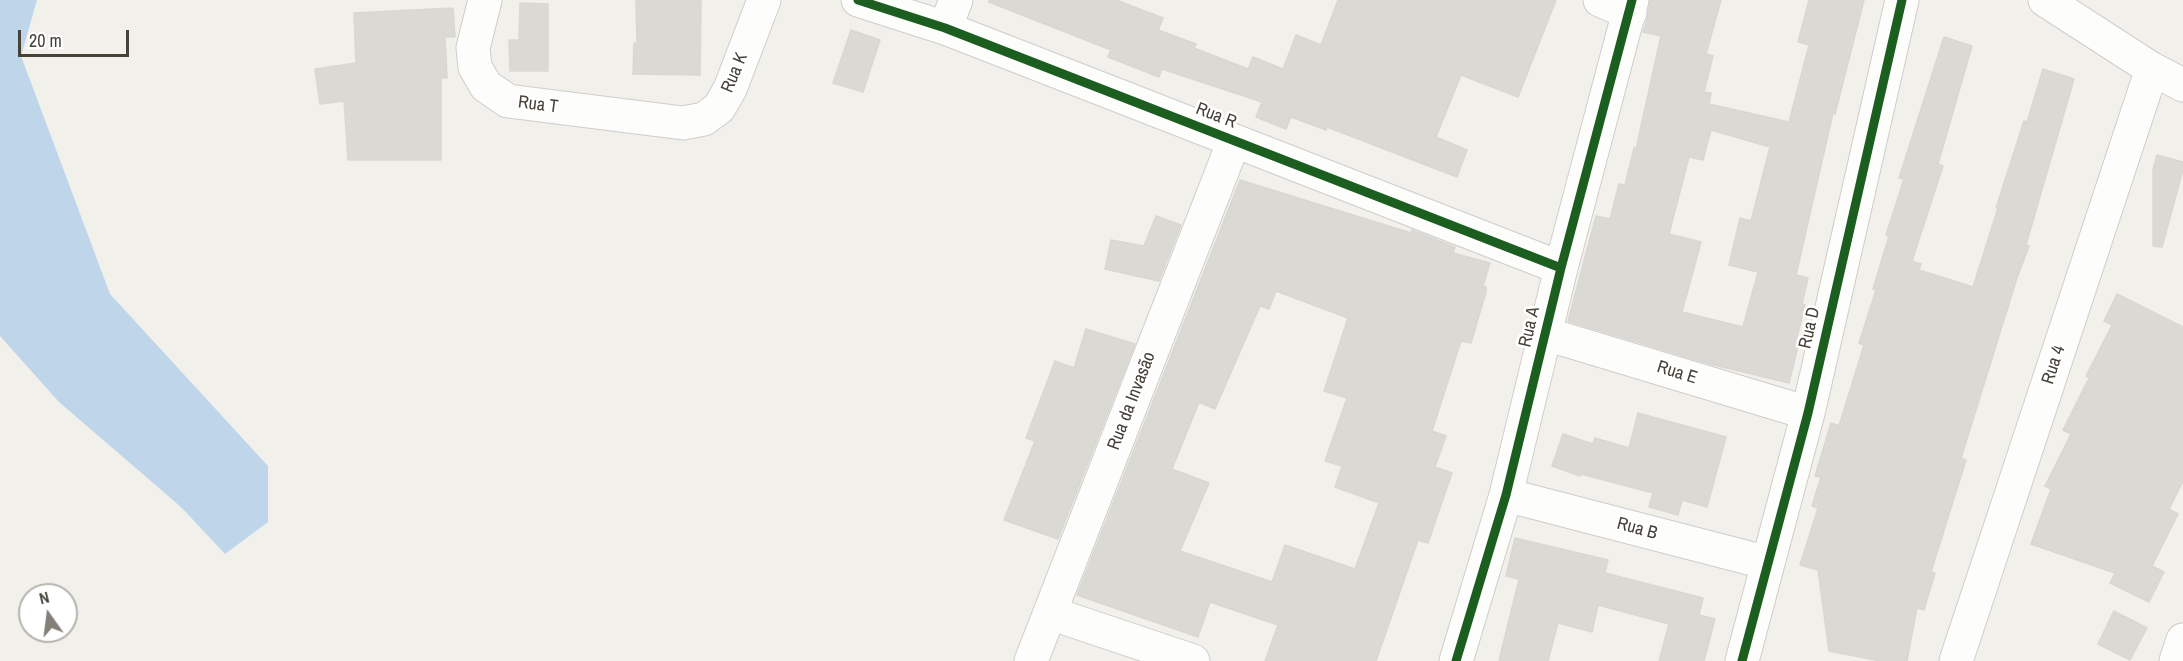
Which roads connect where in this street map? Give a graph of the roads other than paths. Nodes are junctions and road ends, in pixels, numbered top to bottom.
1 (484, 0) edge
2 (764, 0) edge
3 (858, 0) edge
4 (1600, 0) edge
5 (1902, 0) edge
6 (2045, 0) edge
7 (1631, 6) edge
8 (951, 14) edge
9 (2152, 69) junction
10 (2183, 85) edge
11 (683, 123) joint
12 (1234, 141) junction
13 (1561, 268) junction
14 (1546, 334) junction
15 (1808, 412) junction
16 (1506, 495) junction
17 (1768, 563) junction
18 (1050, 613) junction
19 (2183, 640) edge
20 (1031, 661) edge
21 (1193, 661) edge
22 (1456, 661) edge
23 (1743, 661) edge
24 (1956, 661) edge
25 (2176, 661) edge

1 - 11 street, Rua T
2 - 11 street, Rua K
3 - 8 street, Rua R
4 - 7 street
5 - 15 street, Rua D
6 - 9 street
7 - 13 street, Rua A
8 - 12 street, Rua R
9 - 10 street
9 - 24 street, Rua 4
12 - 13 street, Rua R
12 - 18 street, Rua da Invasão
13 - 14 street, Rua A
14 - 15 street, Rua E
14 - 16 street, Rua A
15 - 17 street, Rua D
16 - 17 street, Rua B
16 - 22 street, Rua A
17 - 23 street, Rua D
18 - 20 street, Rua da Invasão
18 - 21 street
19 - 25 street

